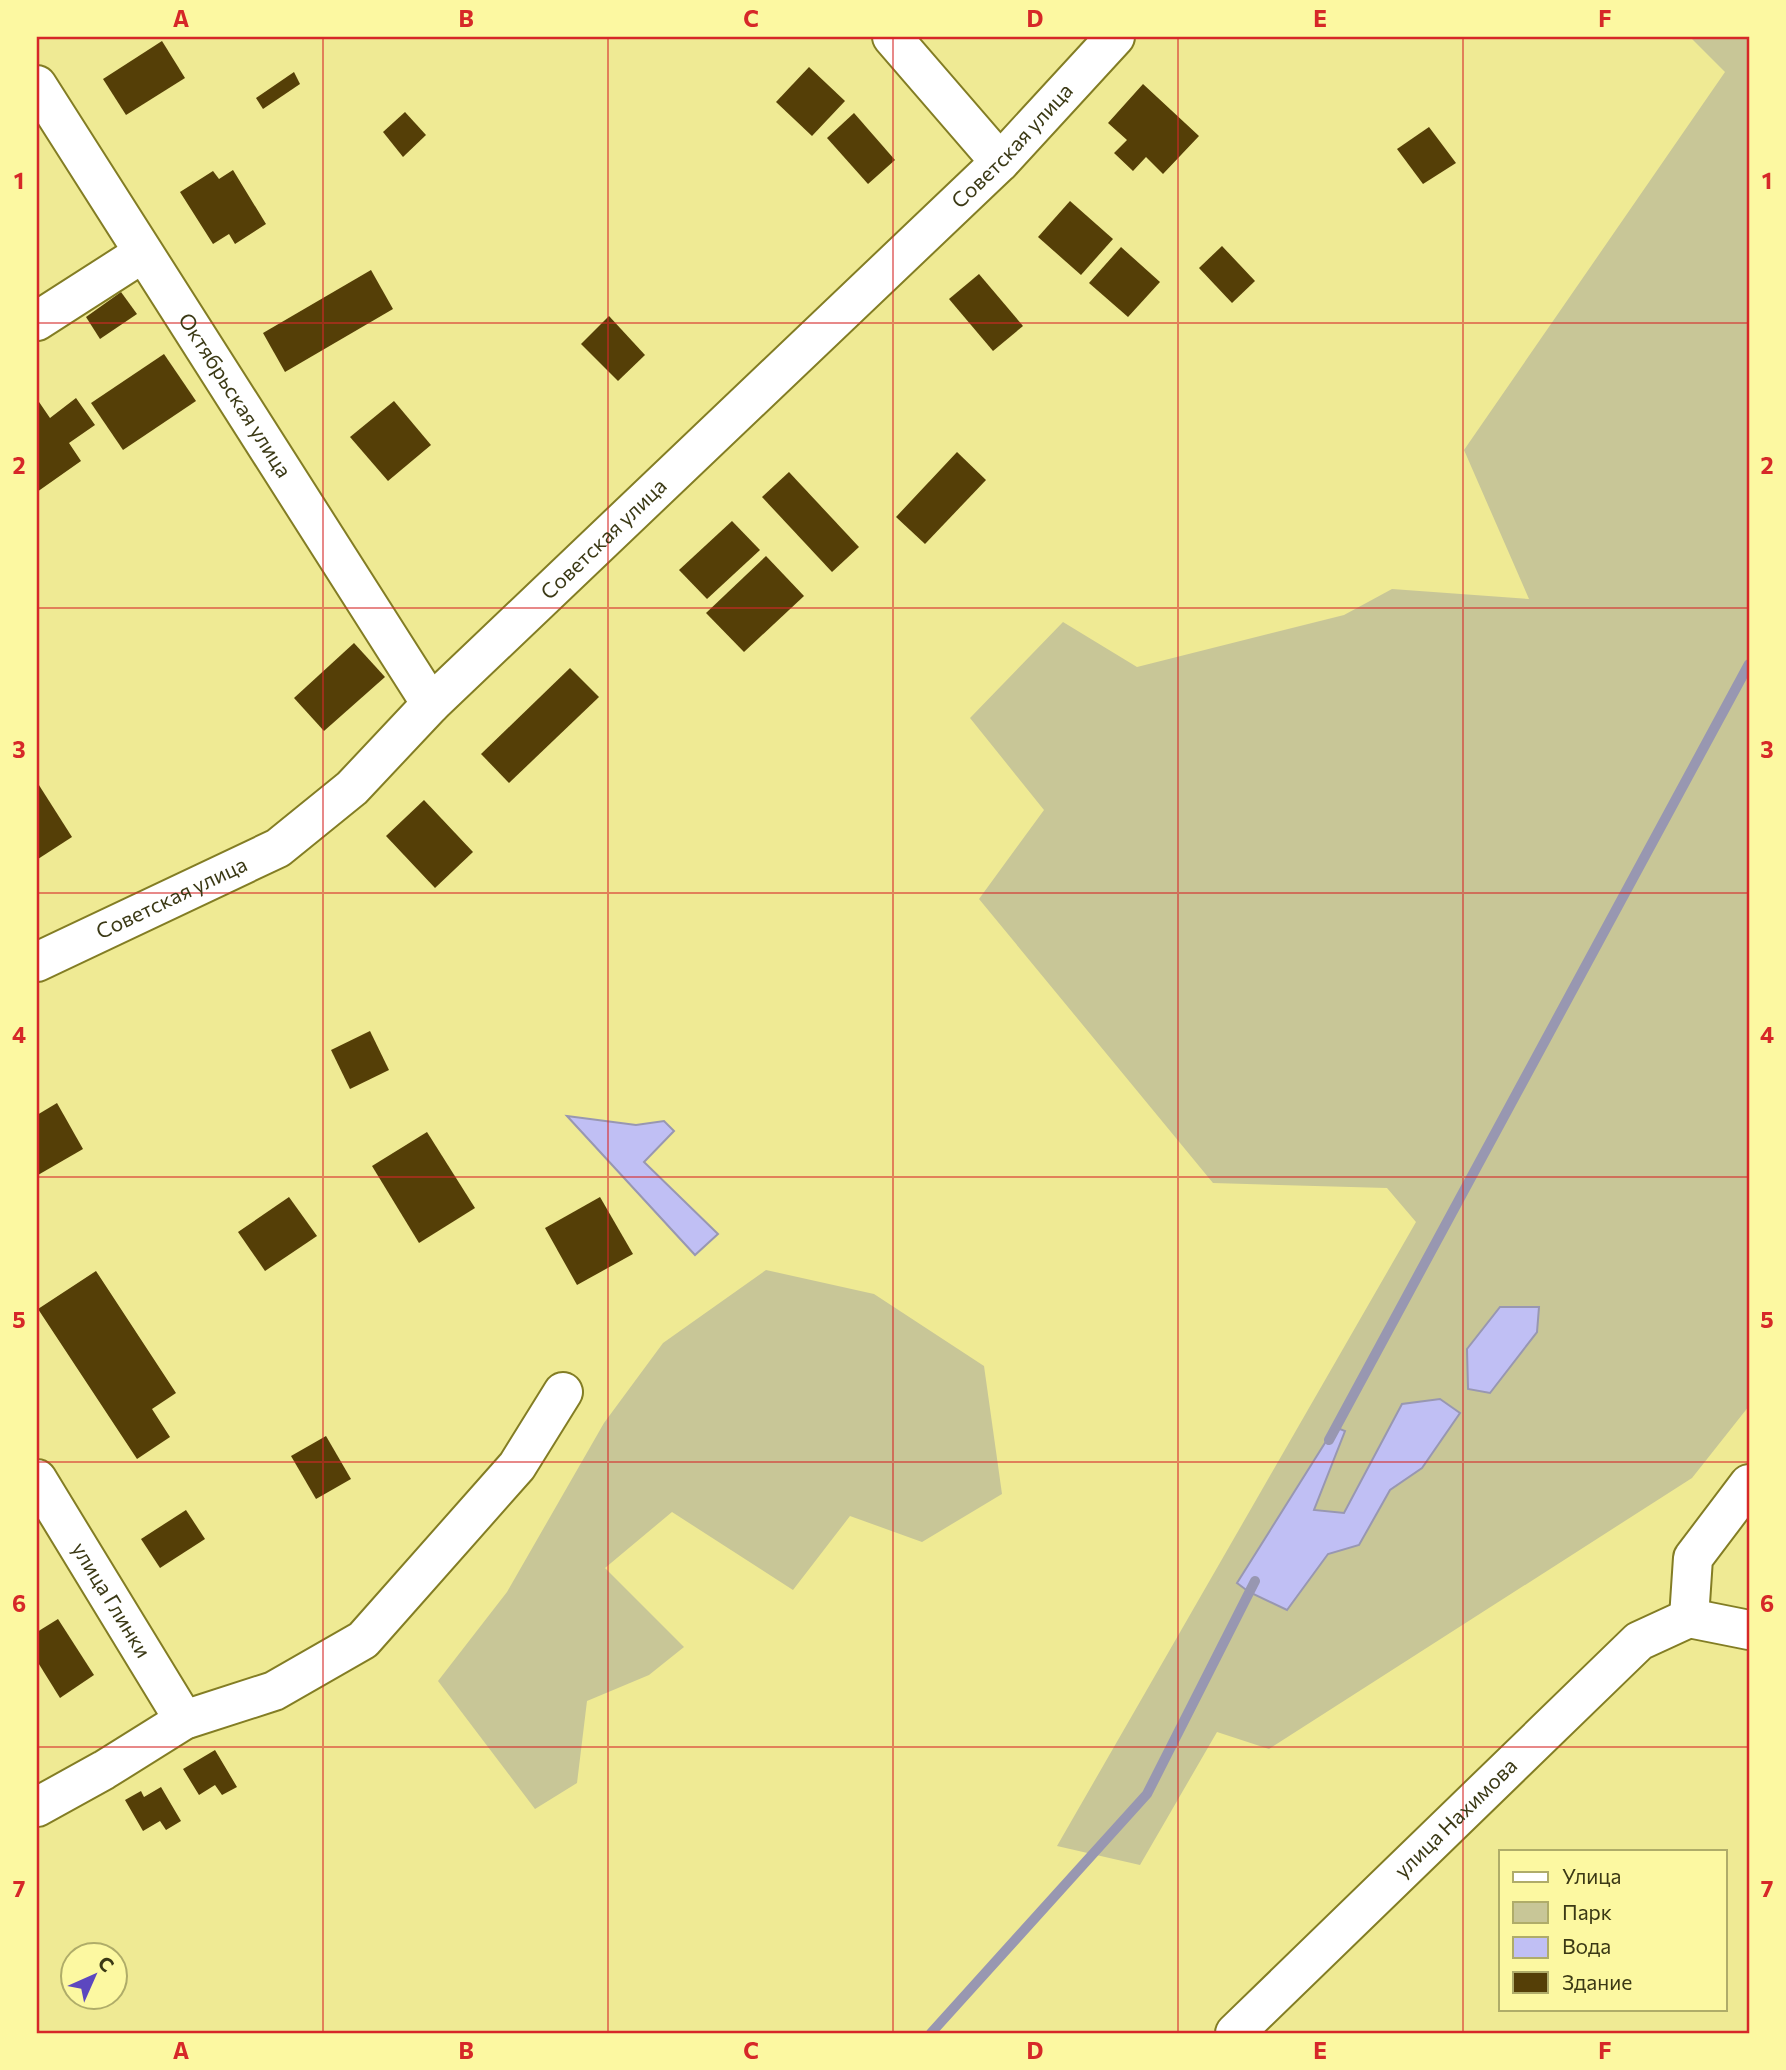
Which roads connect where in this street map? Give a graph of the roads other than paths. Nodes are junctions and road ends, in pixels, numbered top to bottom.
1 (892, 37) edge
2 (1115, 37) edge
3 (37, 85) edge
4 (1000, 162) junction
5 (143, 253) junction
6 (37, 321) edge
7 (431, 704) junction
8 (37, 962) edge
9 (563, 1392) dead end
10 (37, 1479) edge
11 (1749, 1484) edge
12 (1689, 1618) junction
13 (1749, 1630) edge
14 (184, 1720) junction
15 (37, 1807) edge
16 (1235, 2033) edge

1 - 4 street
2 - 4 street, Советская улица
3 - 5 street, Октябрьская улица
4 - 7 street, Советская улица
5 - 6 street
5 - 7 street, Октябрьская улица
7 - 8 street, Советская улица
9 - 14 street
10 - 14 street, улица Глинки
11 - 12 street
12 - 13 street
12 - 16 street, улица Нахимова
14 - 15 street

